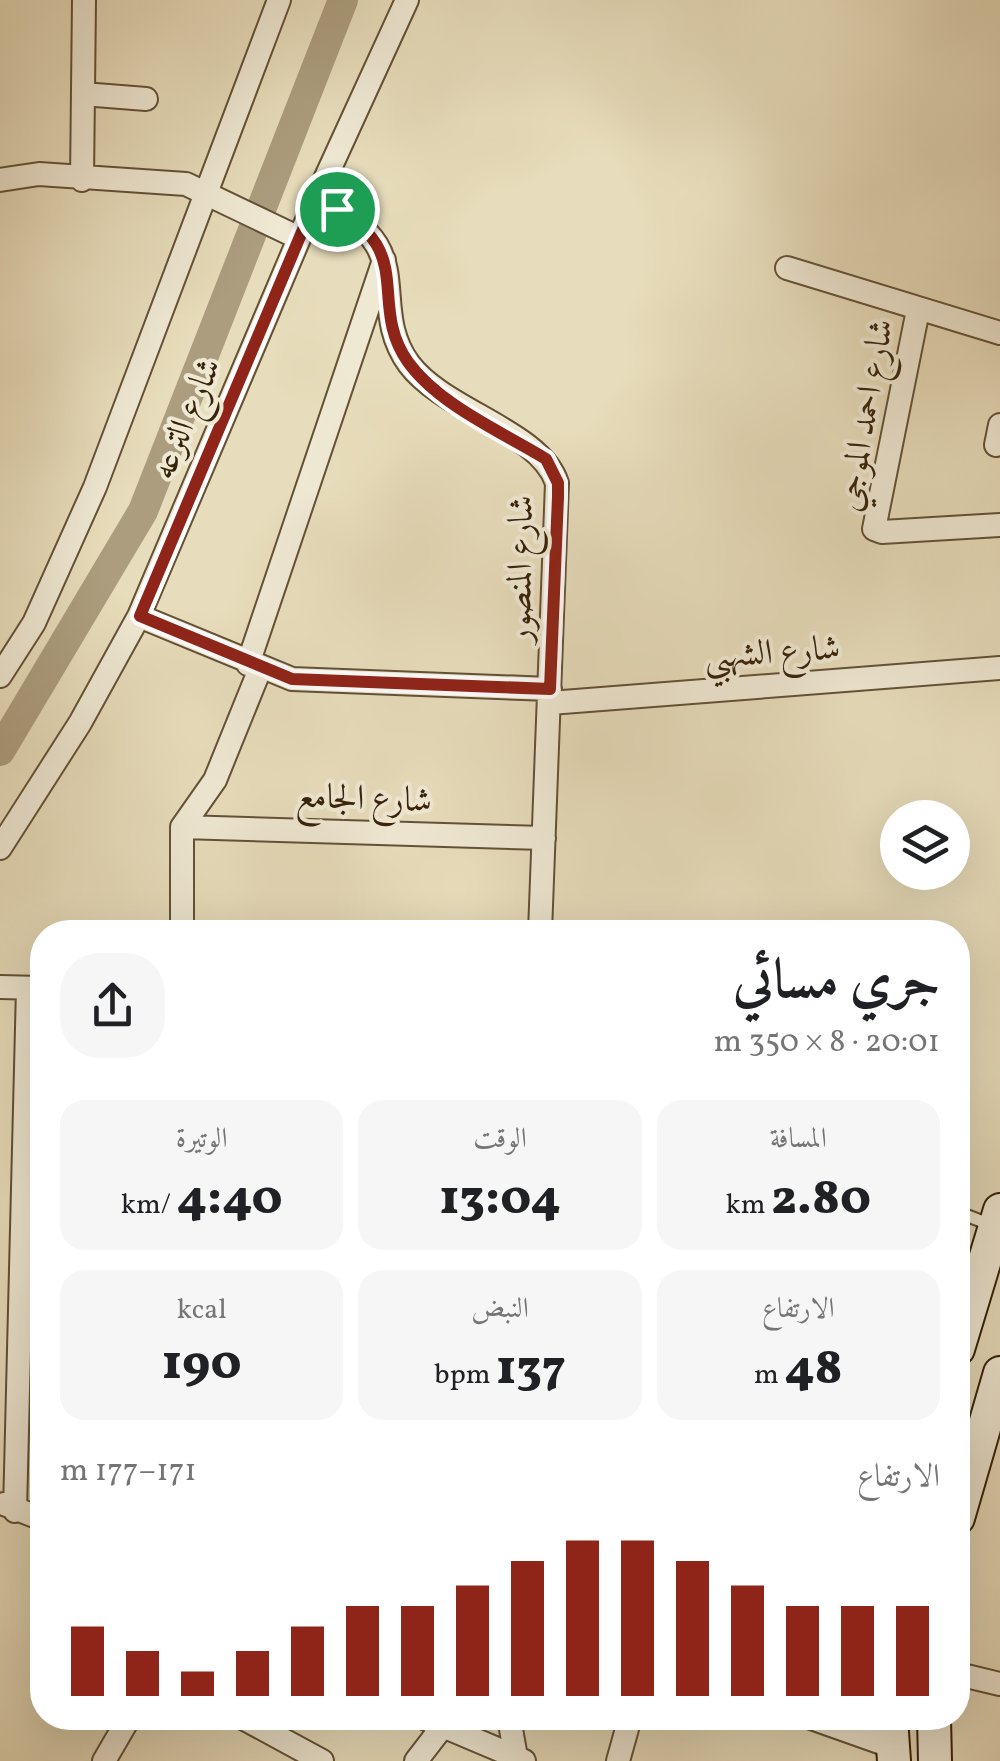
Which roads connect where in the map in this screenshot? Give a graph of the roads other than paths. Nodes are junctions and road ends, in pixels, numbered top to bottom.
1 (84, 0) edge
2 (279, 0) edge
3 (407, 0) edge
4 (83, 94) junction
5 (146, 99) dead end
6 (0, 180) edge
7 (82, 180) junction
8 (205, 192) junction
9 (315, 201) junction
10 (299, 238) junction
11 (384, 260) junction
12 (787, 268) dead end
13 (918, 310) junction
14 (1000, 332) edge
15 (1000, 525) edge
16 (140, 616) junction
17 (254, 666) junction
18 (1000, 668) edge
19 (0, 676) edge
20 (550, 696) junction
21 (182, 826) junction
22 (544, 838) junction
23 (0, 848) edge
24 (182, 920) edge
25 (541, 920) edge
26 (0, 987) edge
27 (30, 988) edge
28 (970, 1214) edge
29 (997, 1218) edge
30 (30, 1250) edge
31 (970, 1309) edge
32 (1000, 1373) edge
33 (970, 1477) edge
34 (7, 1506) edge
35 (970, 1677) edge
36 (1000, 1684) edge
37 (122, 1730) edge
38 (265, 1730) edge
39 (430, 1730) edge
40 (452, 1730) edge
41 (512, 1730) edge
42 (627, 1730) edge
43 (852, 1730) edge
44 (934, 1730) edge
45 (893, 1742) edge
46 (520, 1759) edge
47 (104, 1761) edge
48 (322, 1761) edge
49 (416, 1761) edge
50 (618, 1761) edge
51 (935, 1761) edge

1 - 4 street
2 - 8 street, شارع الترعه
3 - 9 street, شارع الترعه
4 - 5 street
4 - 7 street
6 - 7 street
7 - 8 street
8 - 10 street
8 - 19 street, شارع الترعه
9 - 10 street, شارع الترعه
9 - 11 street, شارع المنصور
10 - 16 street, شارع الترعه
11 - 17 street
11 - 20 street, شارع المنصور
12 - 13 street
13 - 14 street
13 - 15 street, شارع احمد الموجي
16 - 17 street, شارع الشهبي
16 - 23 street, شارع الترعه
17 - 20 street, شارع الشهبي
17 - 21 street
18 - 20 street, شارع الشهبي
20 - 22 street, شارع المنصور
21 - 22 street, شارع الجامع
21 - 24 street
22 - 25 street, شارع المنصور
26 - 27 street
28 - 29 lane
29 - 31 main road
30 - 34 street
32 - 33 main road
35 - 36 street
37 - 47 street
38 - 48 street
39 - 49 street
40 - 46 street
41 - 46 street
42 - 50 street
43 - 45 street
44 - 51 main road

